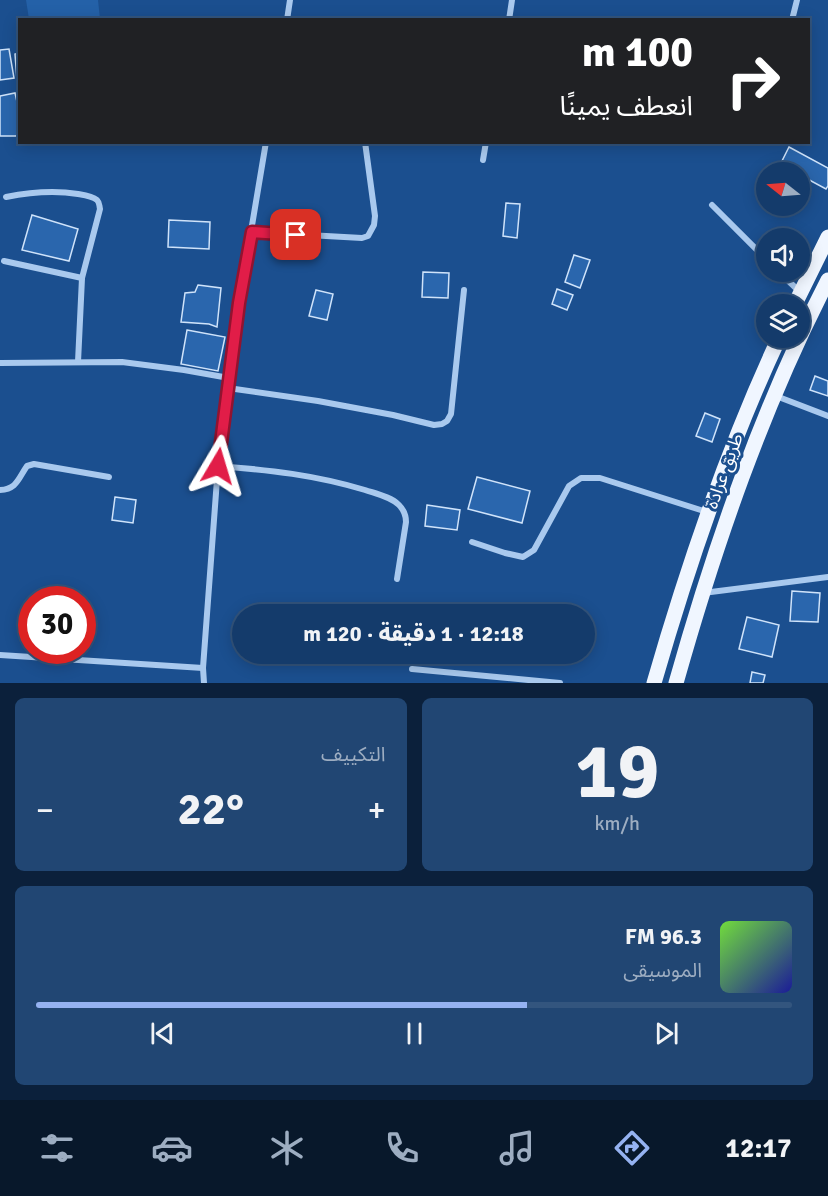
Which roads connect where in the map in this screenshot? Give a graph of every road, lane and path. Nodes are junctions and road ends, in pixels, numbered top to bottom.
1 (290, 0) edge
2 (512, 0) edge
3 (797, 0) edge
4 (287, 18) edge
5 (509, 18) edge
6 (792, 18) edge
7 (266, 144) edge
8 (365, 144) edge
9 (486, 144) edge
10 (483, 160) dead end
11 (6, 197) dead end
12 (712, 205) dead end
13 (252, 232) junction
14 (828, 237) edge
15 (756, 249) edge
16 (4, 261) dead end
17 (82, 278) junction
18 (828, 280) edge
19 (464, 290) dead end
20 (799, 294) edge
21 (823, 301) edge
22 (775, 348) edge
23 (78, 362) junction
24 (0, 363) edge
25 (229, 378) junction
26 (228, 388) junction
27 (775, 396) junction
28 (828, 416) edge
29 (218, 466) junction
30 (109, 477) dead end
31 (0, 490) edge
32 (708, 513) junction
33 (472, 542) dead end
34 (828, 577) edge
35 (397, 579) dead end
36 (702, 594) junction
37 (0, 655) edge
38 (203, 668) junction
39 (412, 669) dead end
40 (204, 683) edge
41 (560, 683) edge
42 (654, 683) edge
43 (676, 683) edge

1 - 4 street
2 - 5 street
3 - 6 street
7 - 13 street
8 - 13 street
9 - 10 street
11 - 17 street
12 - 15 street
13 - 25 street
14 - 20 main road
16 - 17 street
17 - 23 street
18 - 21 main road, طريق عرادة
19 - 26 street
21 - 27 main road, طريق عرادة
22 - 32 main road, طريق عرادة
23 - 24 street
23 - 25 street
25 - 26 street
26 - 29 street
27 - 28 street
27 - 36 main road, طريق عرادة
29 - 35 street
29 - 38 street
30 - 31 street
32 - 33 street
32 - 42 main road, طريق عرادة
34 - 36 street
36 - 43 main road, طريق عرادة
37 - 38 street
38 - 40 street
39 - 41 street

